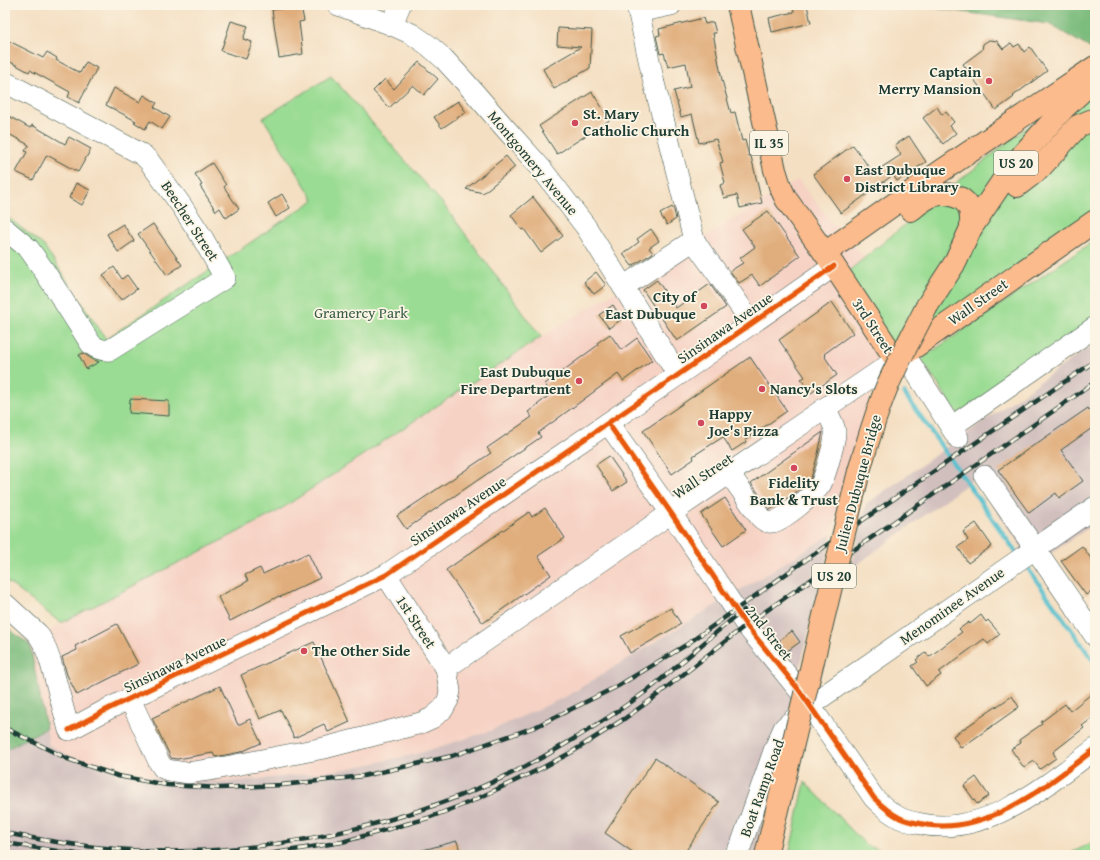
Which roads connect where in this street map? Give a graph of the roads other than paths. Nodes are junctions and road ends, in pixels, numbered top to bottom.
1 (338, 5) edge
2 (400, 5) edge
3 (671, 5) edge
4 (738, 5) edge
5 (637, 8) edge
6 (392, 25) junction
7 (1095, 67) edge
8 (1095, 80) edge
9 (5, 82) edge
10 (1095, 98) edge
11 (1095, 119) edge
12 (1017, 186) junction
13 (1095, 220) edge
14 (971, 228) junction
15 (5, 229) edge
16 (694, 240) junction
17 (829, 259) junction
18 (956, 261) junction
19 (623, 287) junction
20 (752, 323) junction
21 (1095, 327) edge
22 (896, 360) junction
23 (678, 375) junction
24 (824, 408) junction
25 (608, 424) junction
26 (729, 473) junction
27 (985, 476) dead end
28 (1095, 507) edge
29 (671, 513) junction
30 (1031, 551) junction
31 (386, 575) junction
32 (5, 604) edge
33 (1094, 633) edge
34 (446, 668) junction
35 (130, 699) junction
36 (809, 706) junction
37 (1095, 749) edge
38 (735, 855) edge
39 (766, 855) edge

1 - 6 street, Montgomery Avenue
2 - 6 street
3 - 5 street
4 - 17 main road, IL 35
5 - 16 street
6 - 19 street, Montgomery Avenue
7 - 17 main road
8 - 14 main road, US 20
9 - 15 street, Beecher Street
10 - 12 main road, US 20
11 - 12 main road
12 - 18 main road, US 20
13 - 22 main road, Wall Street
14 - 17 main road
14 - 18 main road, US 20
16 - 19 street
16 - 20 street
17 - 20 street, Sinsinawa Avenue
17 - 22 main road, 3rd Street / IL 35
18 - 39 main road, Julien Dubuque Bridge / US 20, bridge
19 - 23 street, Montgomery Avenue
20 - 23 street, Sinsinawa Avenue
21 - 22 street, 3rd Street
22 - 24 street, Wall Street
23 - 25 street, Sinsinawa Avenue
24 - 26 street, Wall Street
24 - 26 street
25 - 29 street, 2nd Street
25 - 31 street, Sinsinawa Avenue
26 - 29 street, Wall Street
27 - 30 street
28 - 30 street, Menominee Avenue
29 - 34 street, Wall Street
29 - 36 street, 2nd Street
30 - 33 street
30 - 36 street, Menominee Avenue
31 - 34 street, 1st Street
31 - 35 street, Sinsinawa Avenue
32 - 35 street, Sinsinawa Avenue
34 - 35 street
36 - 37 street, 2nd Street
36 - 38 street, Boat Ramp Road

